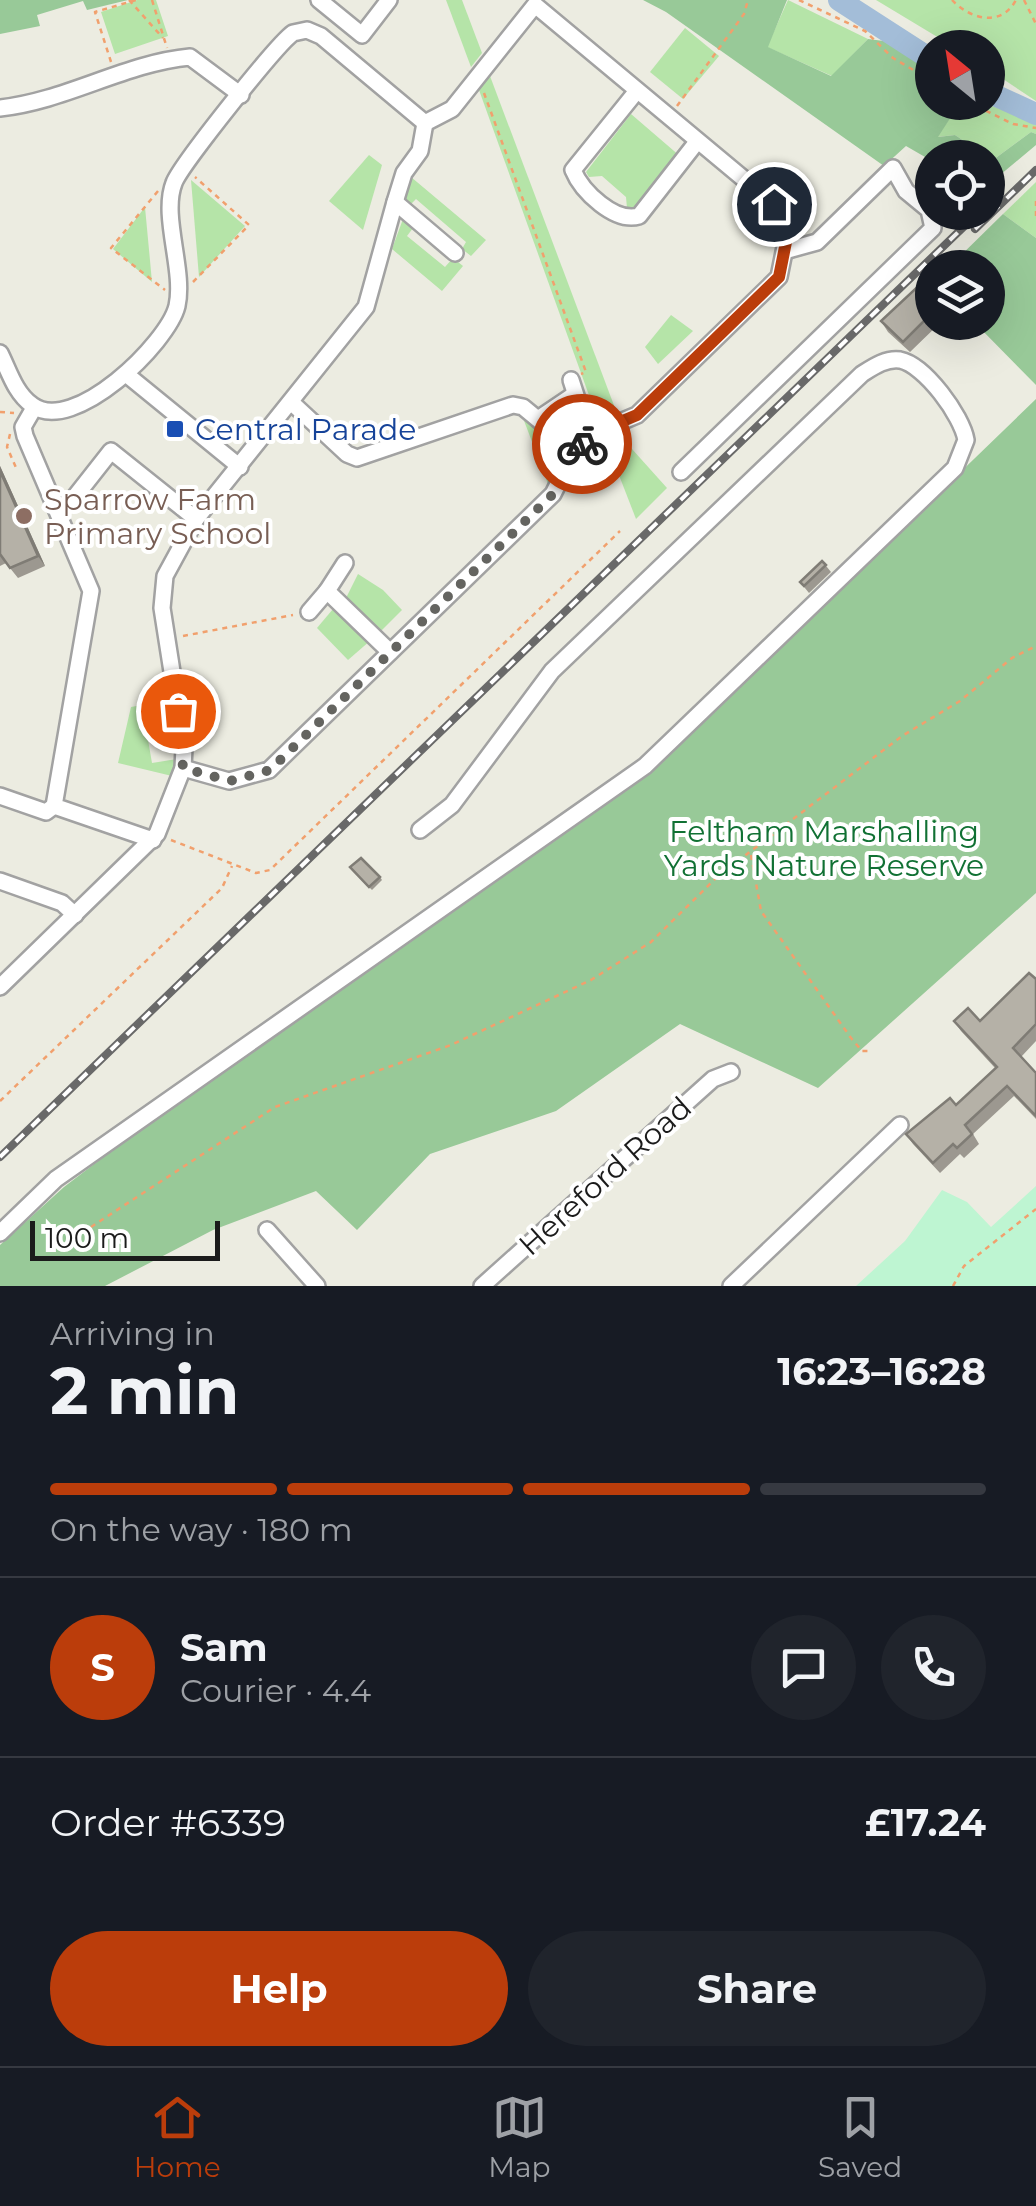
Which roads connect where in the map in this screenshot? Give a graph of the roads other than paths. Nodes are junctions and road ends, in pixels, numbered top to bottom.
1 (319, 0) edge
2 (389, 0) edge
3 (532, 3) edge
4 (308, 30) junction
5 (636, 92) junction
6 (241, 95) junction
7 (0, 108) edge
8 (425, 123) junction
9 (696, 143) junction
10 (395, 202) junction
11 (788, 250) junction
12 (455, 253) dead end
13 (0, 354) edge
14 (126, 374) junction
15 (292, 402) junction
16 (34, 408) junction
17 (581, 411) dead end
18 (538, 419) junction
19 (575, 450) junction
20 (240, 466) junction
21 (681, 472) dead end
22 (74, 498) dead end
23 (196, 519) junction
24 (345, 563) dead end
25 (327, 591) junction
26 (309, 612) road end
27 (390, 652) junction
28 (183, 768) junction
29 (0, 796) edge
30 (54, 806) junction
31 (420, 830) dead end
32 (155, 837) junction
33 (0, 880) edge
34 (76, 915) junction
35 (0, 987) edge
36 (731, 1072) dead end
37 (900, 1124) dead end
38 (267, 1230) dead end
39 (0, 1233) edge
40 (317, 1286) edge
41 (482, 1286) edge
42 (731, 1286) edge

1 - 2 street
1 - 4 street
3 - 5 street
3 - 8 street
4 - 6 street
4 - 8 street
5 - 9 street
5 - 9 street
6 - 7 street
6 - 14 street
8 - 10 street
9 - 11 street
10 - 12 street
10 - 15 street
11 - 19 street
11 - 21 street
13 - 16 street
14 - 16 street
14 - 20 street
15 - 18 street
15 - 20 street
16 - 30 street
17 - 18 street
18 - 19 street
19 - 27 street
20 - 23 street
22 - 23 street
23 - 28 street
24 - 25 street
25 - 26 street
25 - 27 street
27 - 28 street
28 - 32 street
29 - 30 street
30 - 32 street
31 - 39 street
32 - 34 street
33 - 34 street
34 - 35 street
36 - 41 street, Hereford Road
37 - 42 street
38 - 40 street

